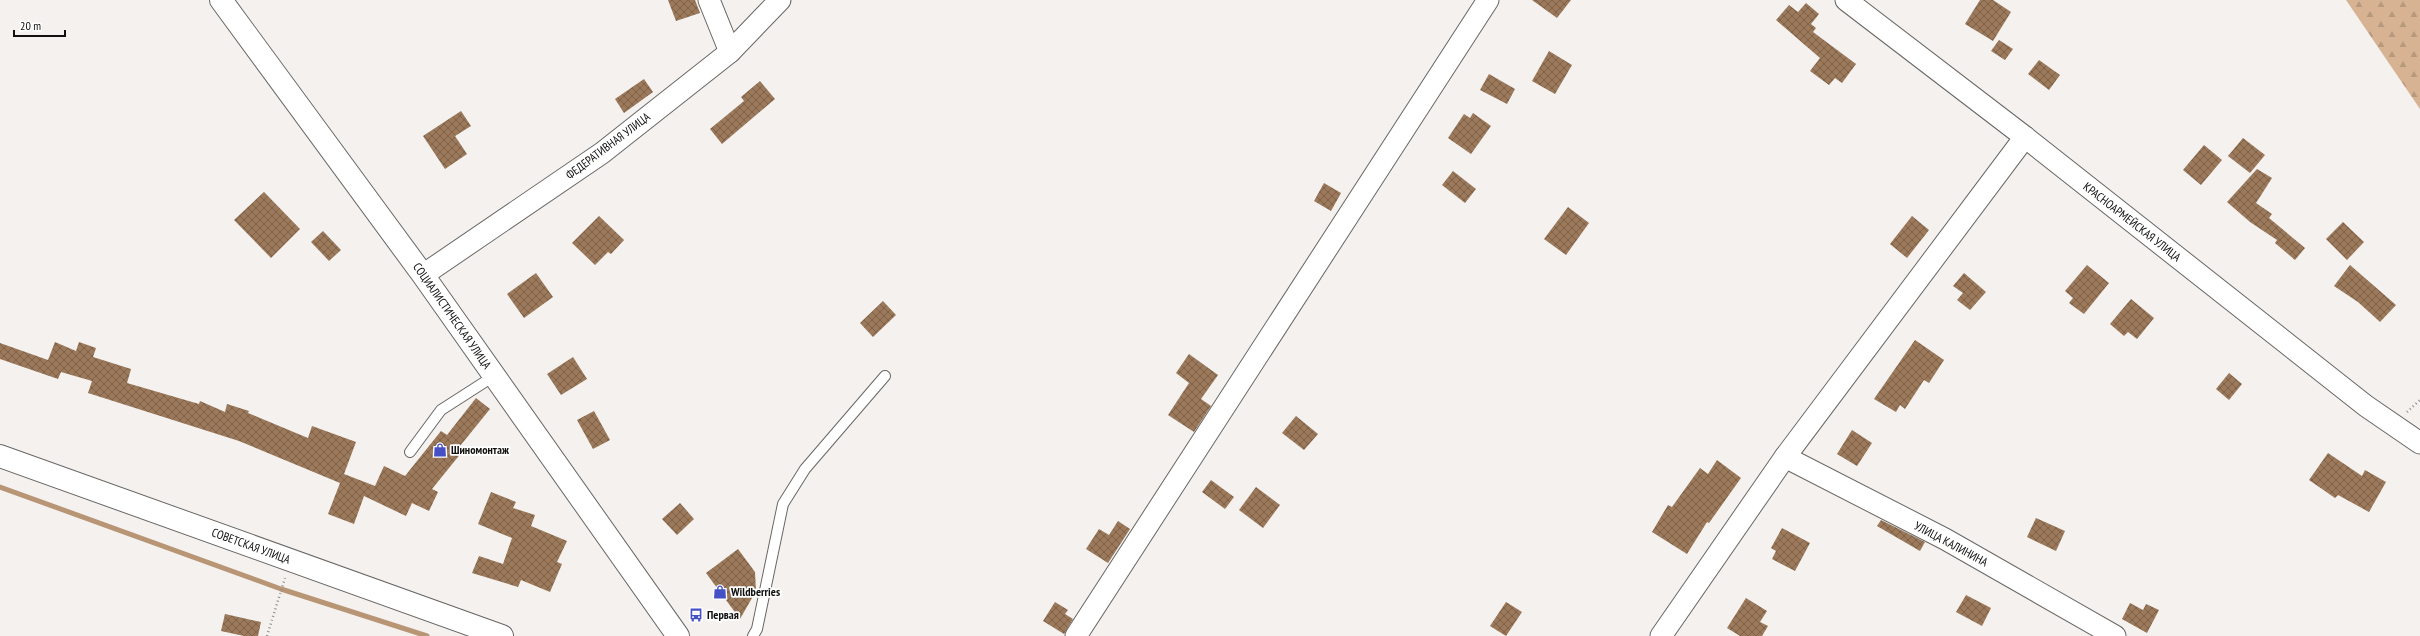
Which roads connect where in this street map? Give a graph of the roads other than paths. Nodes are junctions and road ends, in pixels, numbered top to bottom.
1 (221, 0) edge
2 (709, 0) edge
3 (780, 0) edge
4 (1488, 0) edge
5 (1846, 0) edge
6 (730, 52) junction
7 (2025, 137) junction
8 (423, 276) junction
9 (494, 376) junction
10 (885, 376) dead end
11 (2420, 443) edge
12 (410, 452) dead end
13 (0, 456) edge
14 (1785, 457) junction
15 (657, 606) junction
16 (502, 636) edge
17 (658, 636) edge
18 (678, 636) edge
19 (753, 636) edge
20 (1076, 636) edge
21 (1661, 636) edge
22 (2115, 636) edge

1 - 8 street, СОЦИАЛИСТИЧЕСКАЯ УЛИЦА
2 - 6 street
3 - 6 street, ФЕДЕРАТИВНАЯ УЛИЦА
4 - 20 street
5 - 7 street, КРАСНОАРМЕЙСКАЯ УЛИЦА
6 - 8 street, ФЕДЕРАТИВНАЯ УЛИЦА
7 - 11 street, КРАСНОАРМЕЙСКАЯ УЛИЦА
7 - 14 street
8 - 9 street, СОЦИАЛИСТИЧЕСКАЯ УЛИЦА
9 - 12 lane
9 - 15 street, СОЦИАЛИСТИЧЕСКАЯ УЛИЦА
10 - 19 lane
13 - 16 street, СОВЕТСКАЯ УЛИЦА
14 - 21 street
14 - 22 street, УЛИЦА КАЛИНИНА
15 - 17 street
15 - 18 street, СОЦИАЛИСТИЧЕСКАЯ УЛИЦА

